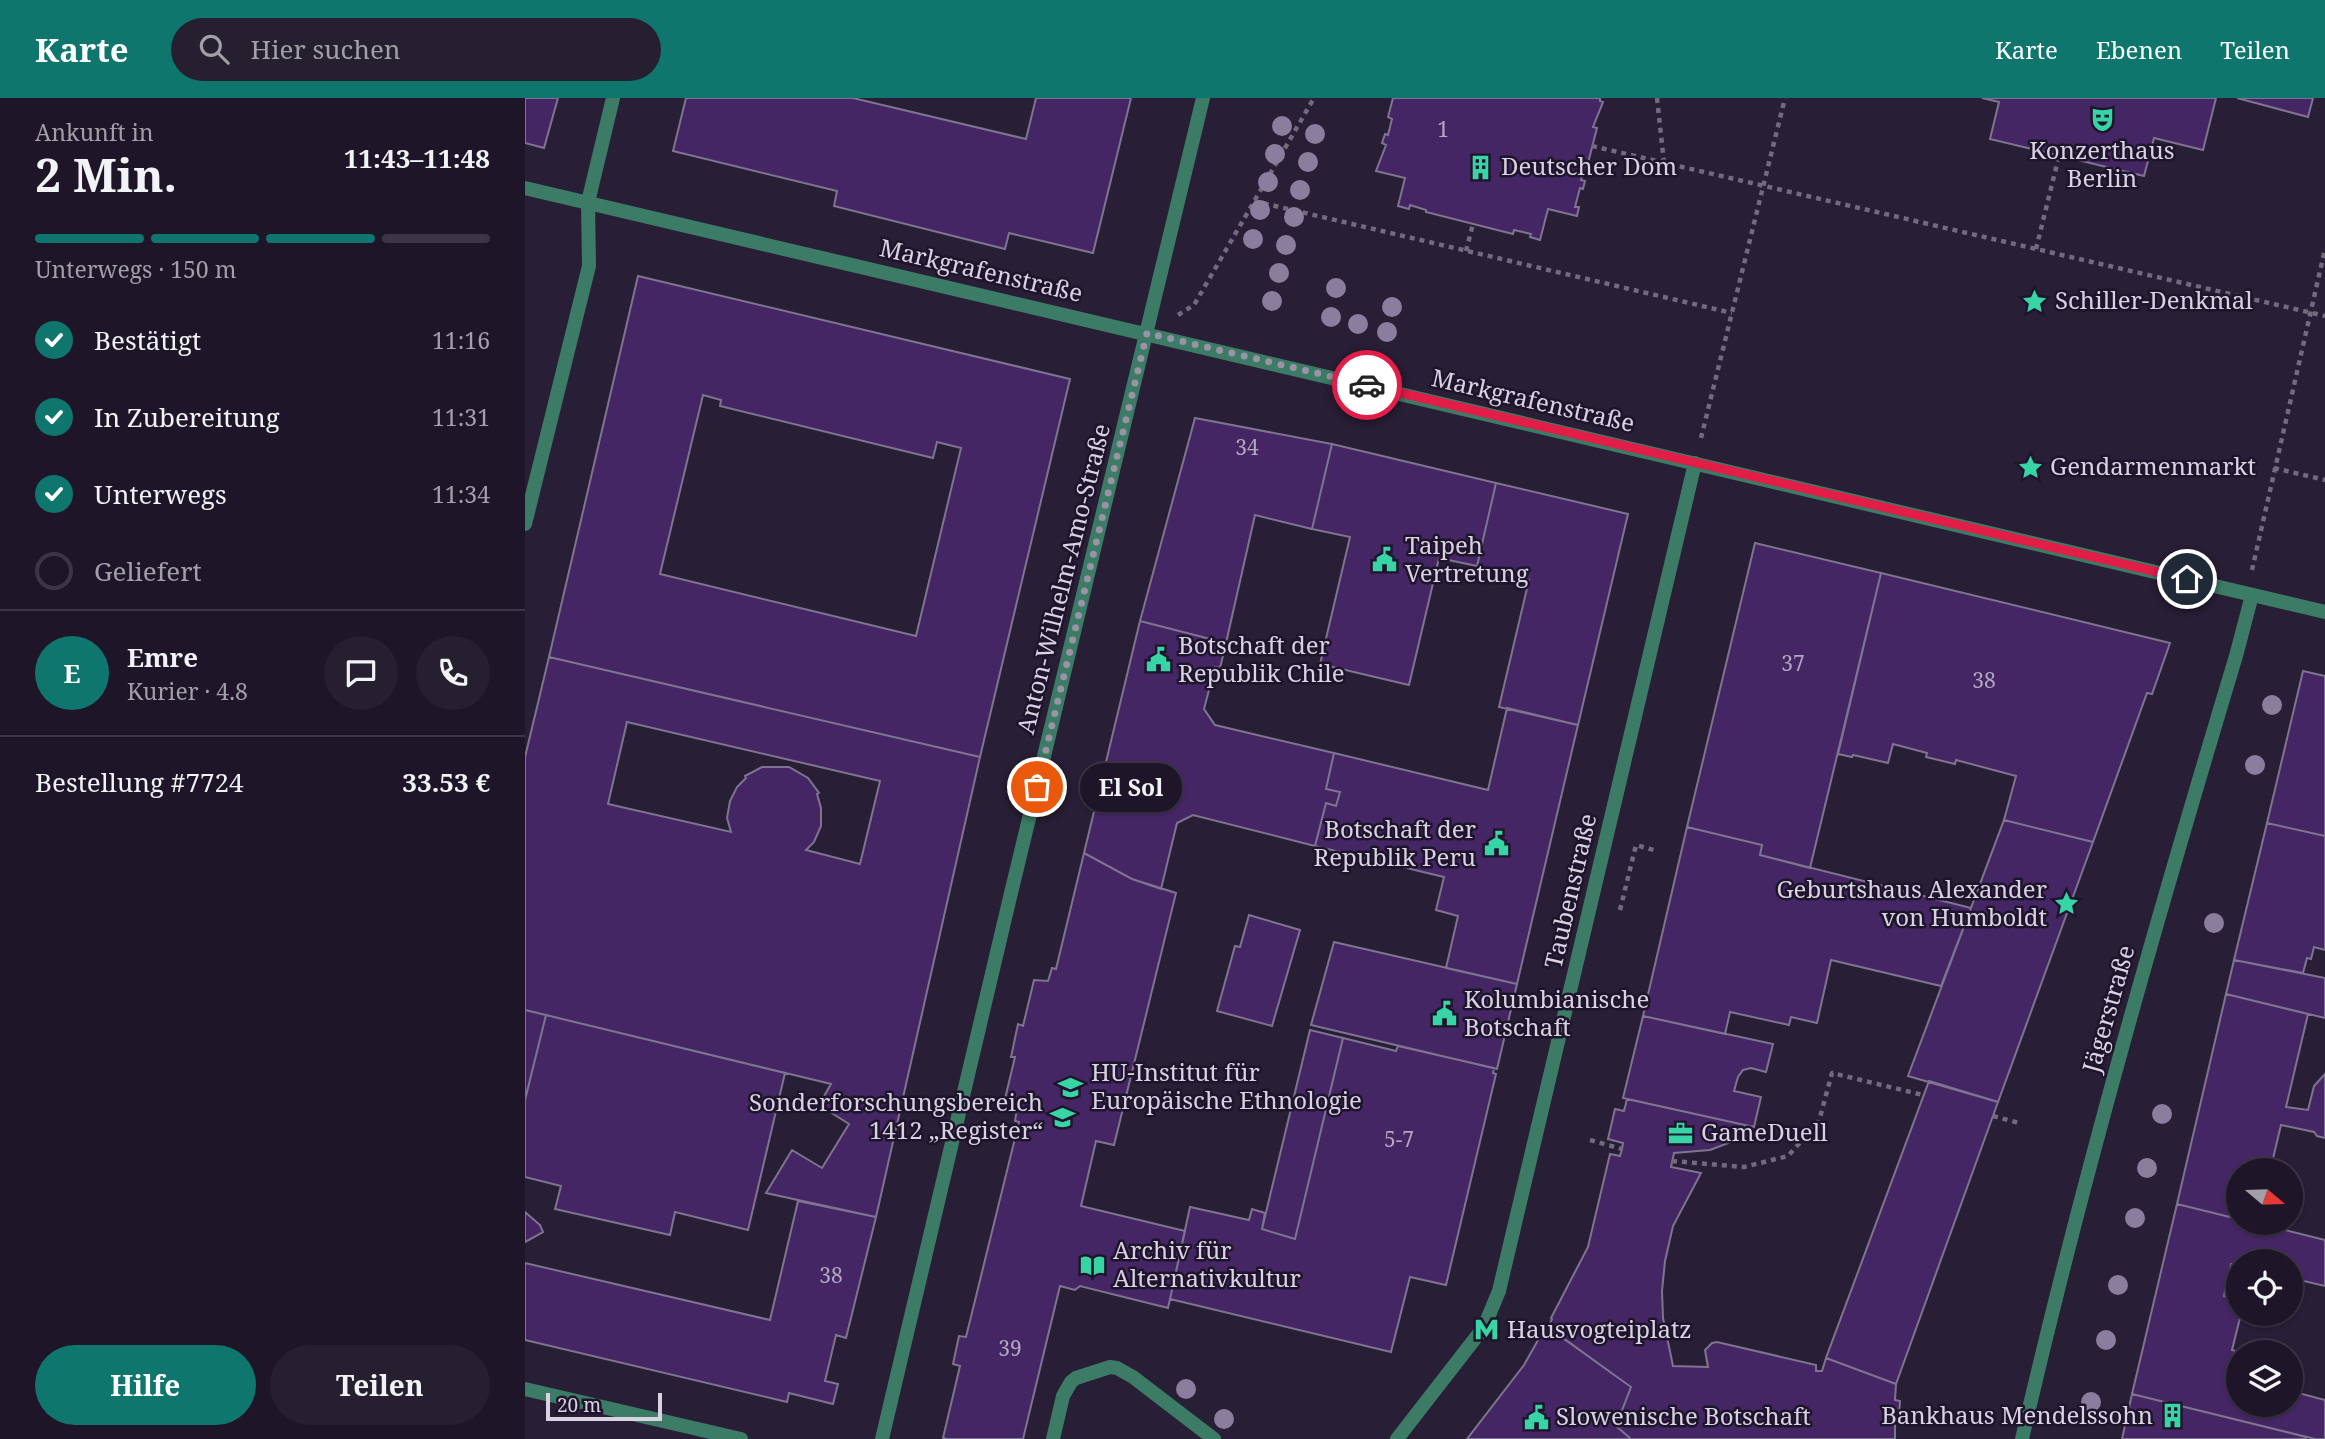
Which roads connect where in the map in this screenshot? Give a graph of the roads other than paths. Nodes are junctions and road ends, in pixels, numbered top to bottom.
1 (613, 98) edge
2 (1203, 98) edge
3 (525, 188) edge
4 (588, 202) junction
5 (1147, 333) junction
6 (1695, 463) junction
7 (525, 524) edge
8 (2252, 595) junction
9 (2325, 612) edge
10 (525, 1389) edge
11 (741, 1439) edge
12 (882, 1439) edge
13 (1053, 1439) edge
14 (1214, 1439) edge
15 (1397, 1439) edge
16 (2022, 1439) edge

1 - 4 street
2 - 5 street, Anton-Wilhelm-Amo-Straße
3 - 4 street, Markgrafenstraße
4 - 5 street, Markgrafenstraße
4 - 7 street
5 - 6 street, Markgrafenstraße
5 - 12 street, Anton-Wilhelm-Amo-Straße
6 - 8 street, Markgrafenstraße
6 - 15 street, Taubenstraße
8 - 9 street, Markgrafenstraße
8 - 16 street, Jägerstraße
10 - 11 street
13 - 14 street

